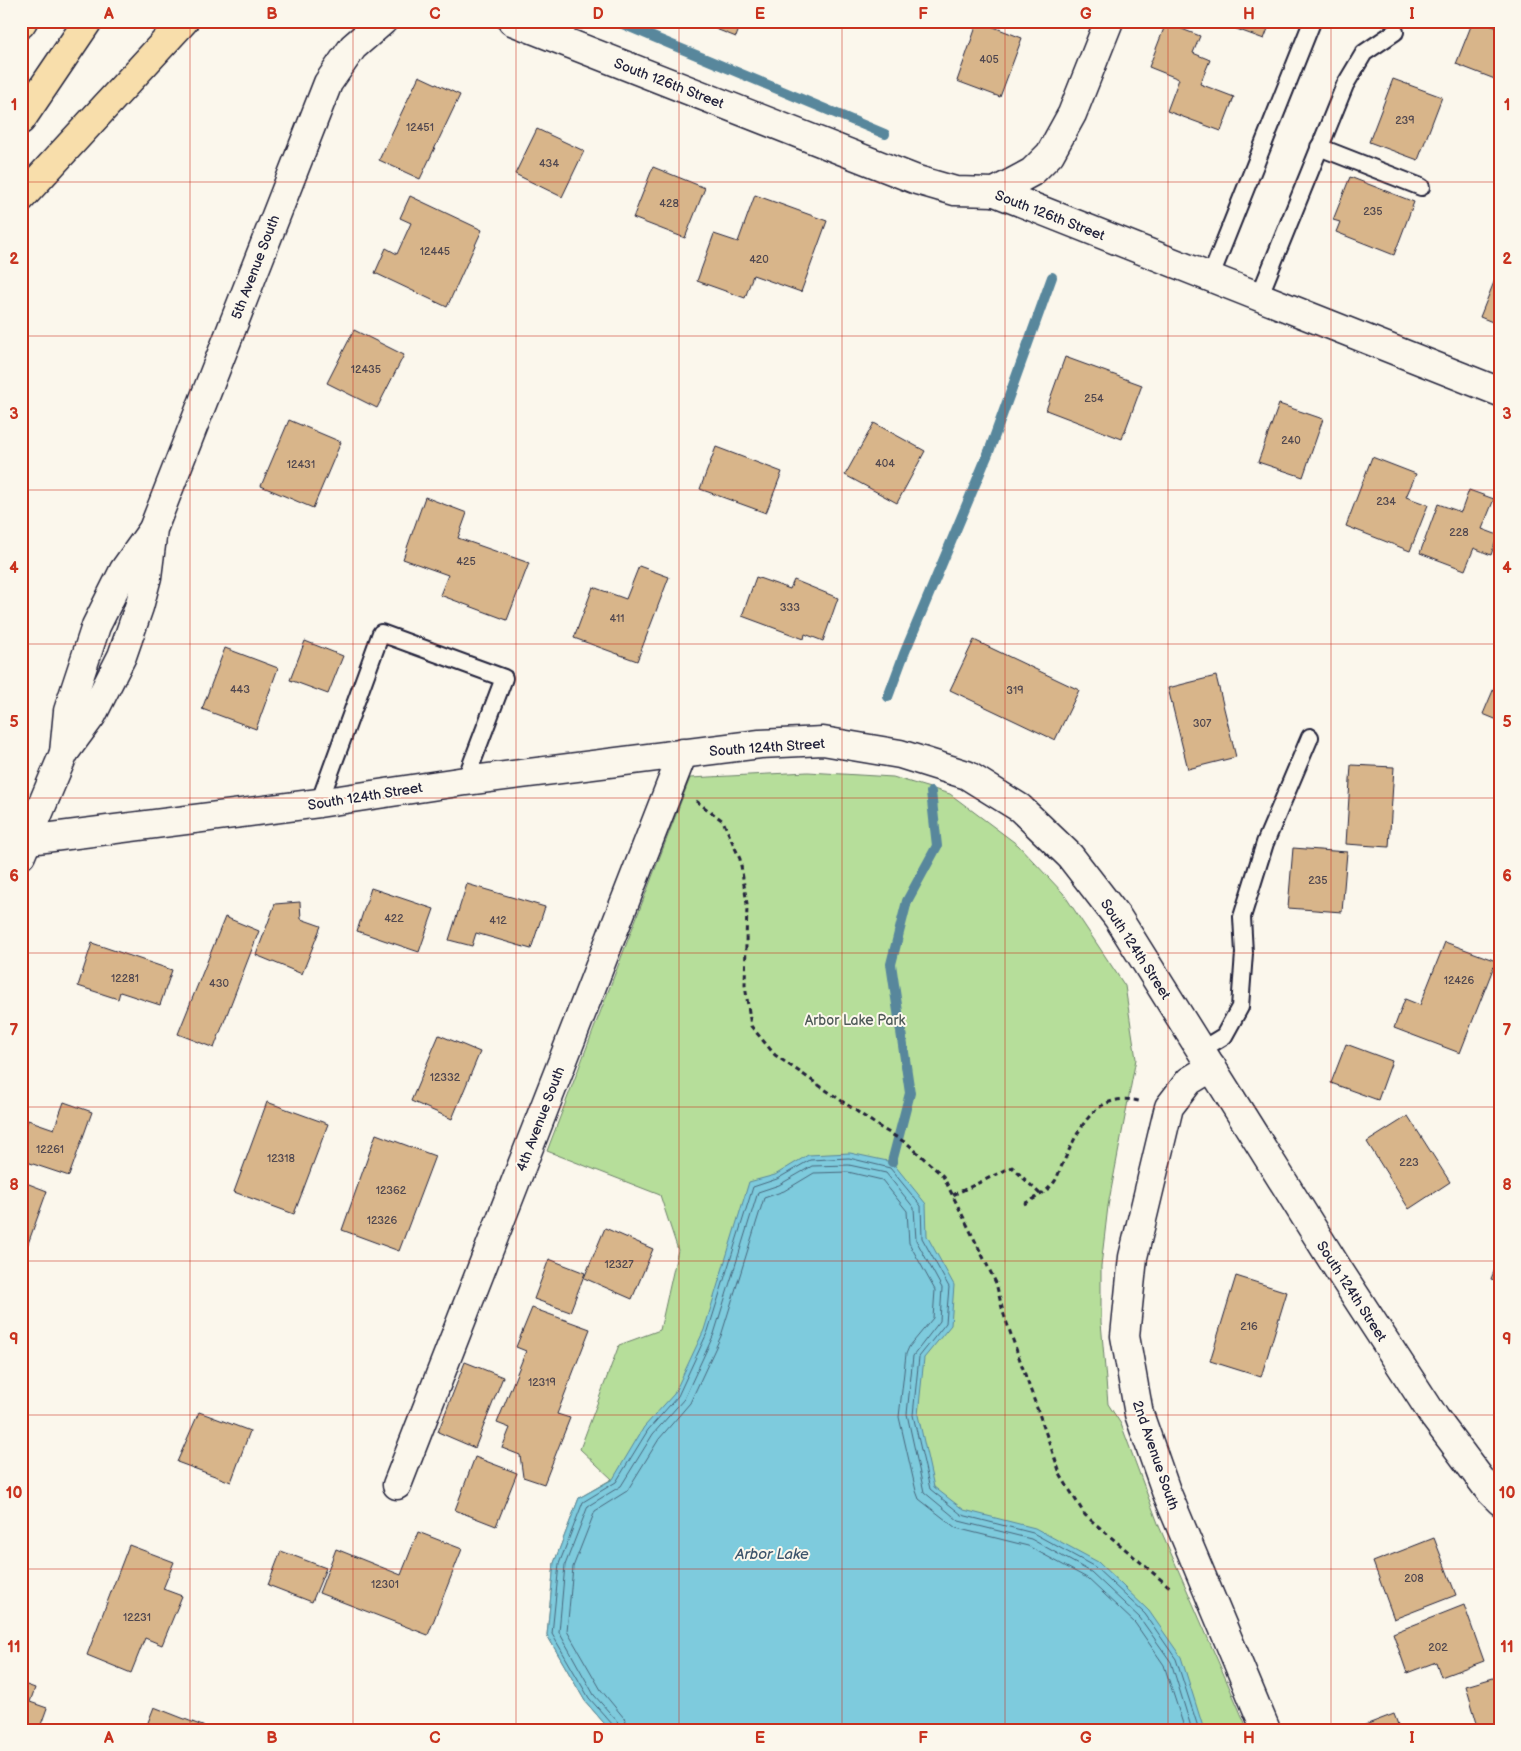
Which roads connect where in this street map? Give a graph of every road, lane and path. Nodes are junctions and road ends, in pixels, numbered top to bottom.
1 (88, 21) edge
2 (184, 21) edge
3 (383, 21) edge
4 (512, 21) edge
5 (1109, 21) edge
6 (1312, 22) edge
7 (1395, 32) dead end
8 (21, 120) edge
9 (1319, 147) junction
10 (1421, 187) dead end
11 (995, 192) junction
12 (21, 198) edge
13 (1210, 278) junction
14 (1259, 297) junction
15 (1500, 392) edge
16 (1310, 736) dead end
17 (684, 753) junction
18 (465, 781) junction
19 (669, 791) junction
20 (319, 803) junction
21 (23, 845) edge
22 (1206, 1058) junction
23 (1169, 1107) junction
24 (953, 1195) junction
25 (1041, 1195) junction
26 (1024, 1204) dead end
27 (397, 1485) dead end
28 (1500, 1500) edge
29 (1177, 1596) dead end
30 (1266, 1730) edge

1 - 8 highway
2 - 12 highway
3 - 21 street, 5th Avenue South
4 - 11 street, South 126th Street
5 - 11 street
6 - 13 lane
7 - 9 lane
9 - 10 lane
9 - 14 lane
11 - 13 street, South 126th Street
13 - 14 street, South 126th Street
14 - 15 street, South 126th Street
16 - 22 lane
17 - 18 street, South 124th Street
17 - 19 street, 4th Avenue South
17 - 22 street, South 124th Street
18 - 20 street, South 124th Street
18 - 20 lane
19 - 24 path
19 - 27 street, 4th Avenue South
20 - 21 street, South 124th Street
22 - 23 street, 2nd Avenue South
22 - 28 street, South 124th Street
23 - 25 path
23 - 30 street, 2nd Avenue South
24 - 25 path
24 - 29 path
25 - 26 path

